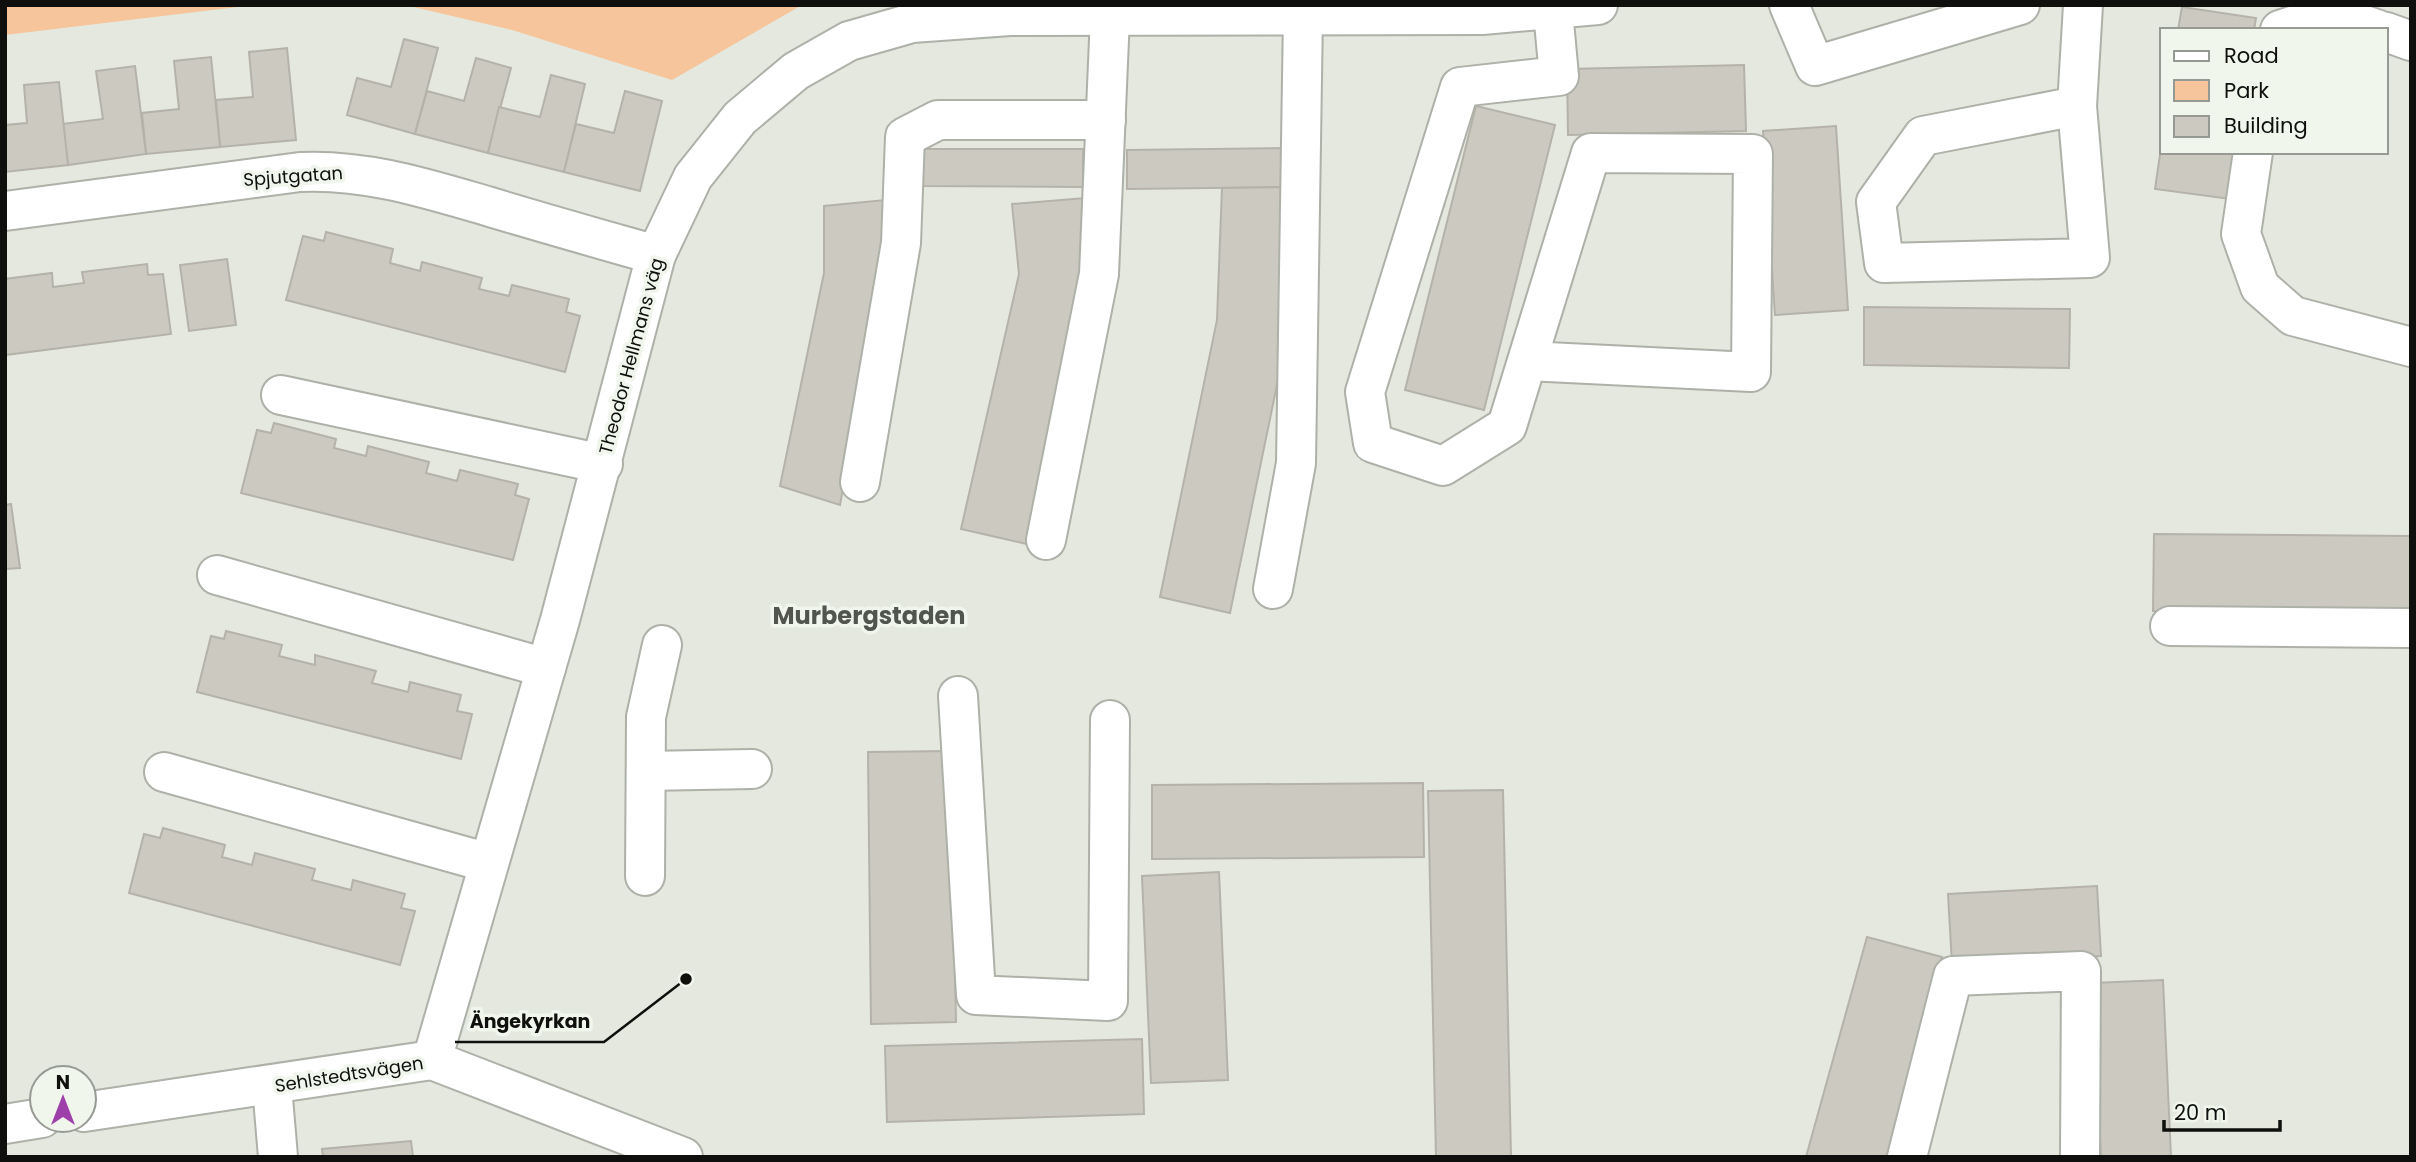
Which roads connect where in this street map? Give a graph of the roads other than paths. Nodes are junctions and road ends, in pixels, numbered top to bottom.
1 (1598, 5) edge
2 (1789, 5) edge
3 (2020, 5) edge
4 (2083, 5) edge
5 (1484, 10) edge
6 (1553, 11) junction
7 (911, 14) edge
8 (1303, 15) junction
9 (1110, 16) junction
10 (2286, 28) edge
11 (2373, 28) edge
12 (2388, 34) edge
13 (2411, 41) edge
14 (2077, 106) junction
15 (1106, 120) junction
16 (2253, 154) edge
17 (5, 211) edge
18 (656, 255) junction
19 (2411, 347) edge
20 (1527, 361) junction
21 (281, 395) dead end
22 (603, 464) junction
23 (860, 482) dead end
24 (1046, 540) dead end
25 (217, 575) dead end
26 (1273, 589) dead end
27 (2170, 625) dead end
28 (2411, 628) edge
29 (662, 645) dead end
30 (546, 668) junction
31 (958, 696) dead end
32 (1110, 720) dead end
33 (752, 769) dead end
34 (646, 771) junction
35 (164, 772) dead end
36 (489, 863) junction
37 (645, 876) dead end
38 (432, 1060) junction
39 (272, 1086) junction
40 (98, 1110) edge
41 (28, 1120) edge
42 (5, 1124) edge
43 (278, 1157) edge
44 (682, 1157) edge
45 (1907, 1157) edge
46 (2080, 1157) edge

1 - 6 street, Theodor Hellmans väg
2 - 3 street
4 - 14 street
5 - 6 street, Theodor Hellmans väg
5 - 8 street, Theodor Hellmans väg
6 - 20 street
7 - 9 street, Theodor Hellmans väg
7 - 18 street, Theodor Hellmans väg
8 - 9 street, Theodor Hellmans väg
8 - 26 street
9 - 15 street
10 - 11 street
12 - 13 street
14 - 14 street
15 - 23 street
15 - 24 street
16 - 19 street
17 - 18 street, Spjutgatan
18 - 22 street, Theodor Hellmans väg
20 - 20 street
21 - 22 street
22 - 30 street, Theodor Hellmans väg
25 - 30 street
27 - 28 street
29 - 34 street
30 - 36 street, Theodor Hellmans väg
31 - 32 street
33 - 34 street
34 - 37 street
35 - 36 street
36 - 38 street, Theodor Hellmans väg
38 - 39 street, Sehlstedtsvägen
38 - 44 street, Sehlstedtsvägen
39 - 40 street, Sehlstedtsvägen
39 - 43 street
41 - 42 street
45 - 46 street

